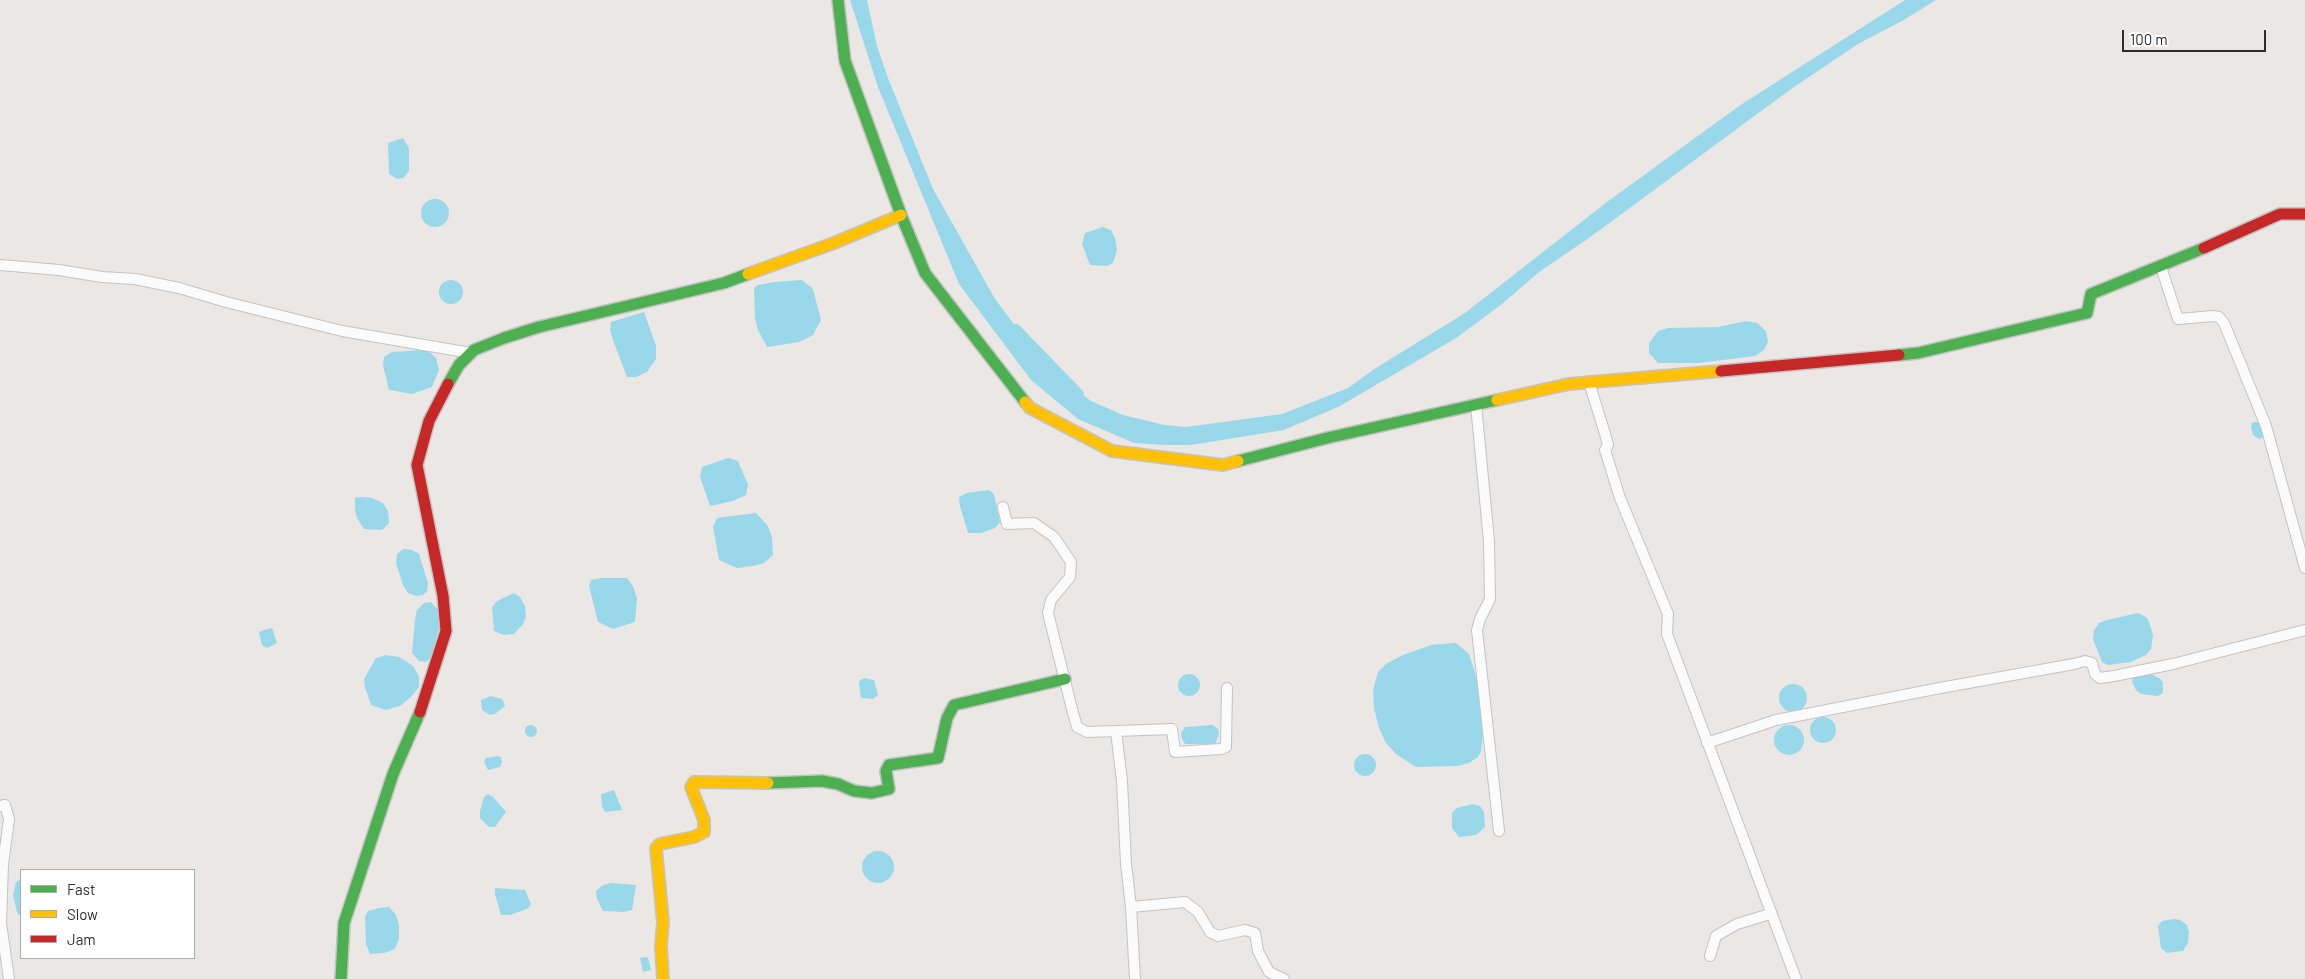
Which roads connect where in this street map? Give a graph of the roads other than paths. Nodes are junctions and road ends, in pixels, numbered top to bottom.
1 (838, 0) edge
2 (2305, 214) edge
3 (901, 215) junction
4 (0, 265) edge
5 (2161, 266) junction
6 (471, 353) junction
7 (1589, 382) junction
8 (1476, 405) junction
9 (1003, 507) dead end
10 (2305, 568) edge
11 (2305, 630) edge
12 (1065, 679) junction
13 (1227, 688) dead end
14 (1116, 731) junction
15 (1707, 743) junction
16 (0, 806) edge
17 (1499, 831) dead end
18 (1131, 907) junction
19 (1770, 914) junction
20 (1710, 956) dead end
21 (8, 979) edge
22 (341, 979) edge
23 (663, 979) edge
24 (1135, 979) edge
25 (1284, 979) edge
26 (1796, 979) edge

1 - 3 street
2 - 5 street
3 - 6 street
3 - 8 street
4 - 6 street
5 - 7 street
5 - 10 street
6 - 22 street
7 - 8 street
7 - 15 street
8 - 17 street
9 - 12 street
11 - 15 street
12 - 14 street
12 - 23 street
13 - 14 street
14 - 18 street
15 - 19 street
16 - 21 street
18 - 24 street
18 - 25 street
19 - 20 street
19 - 26 street

